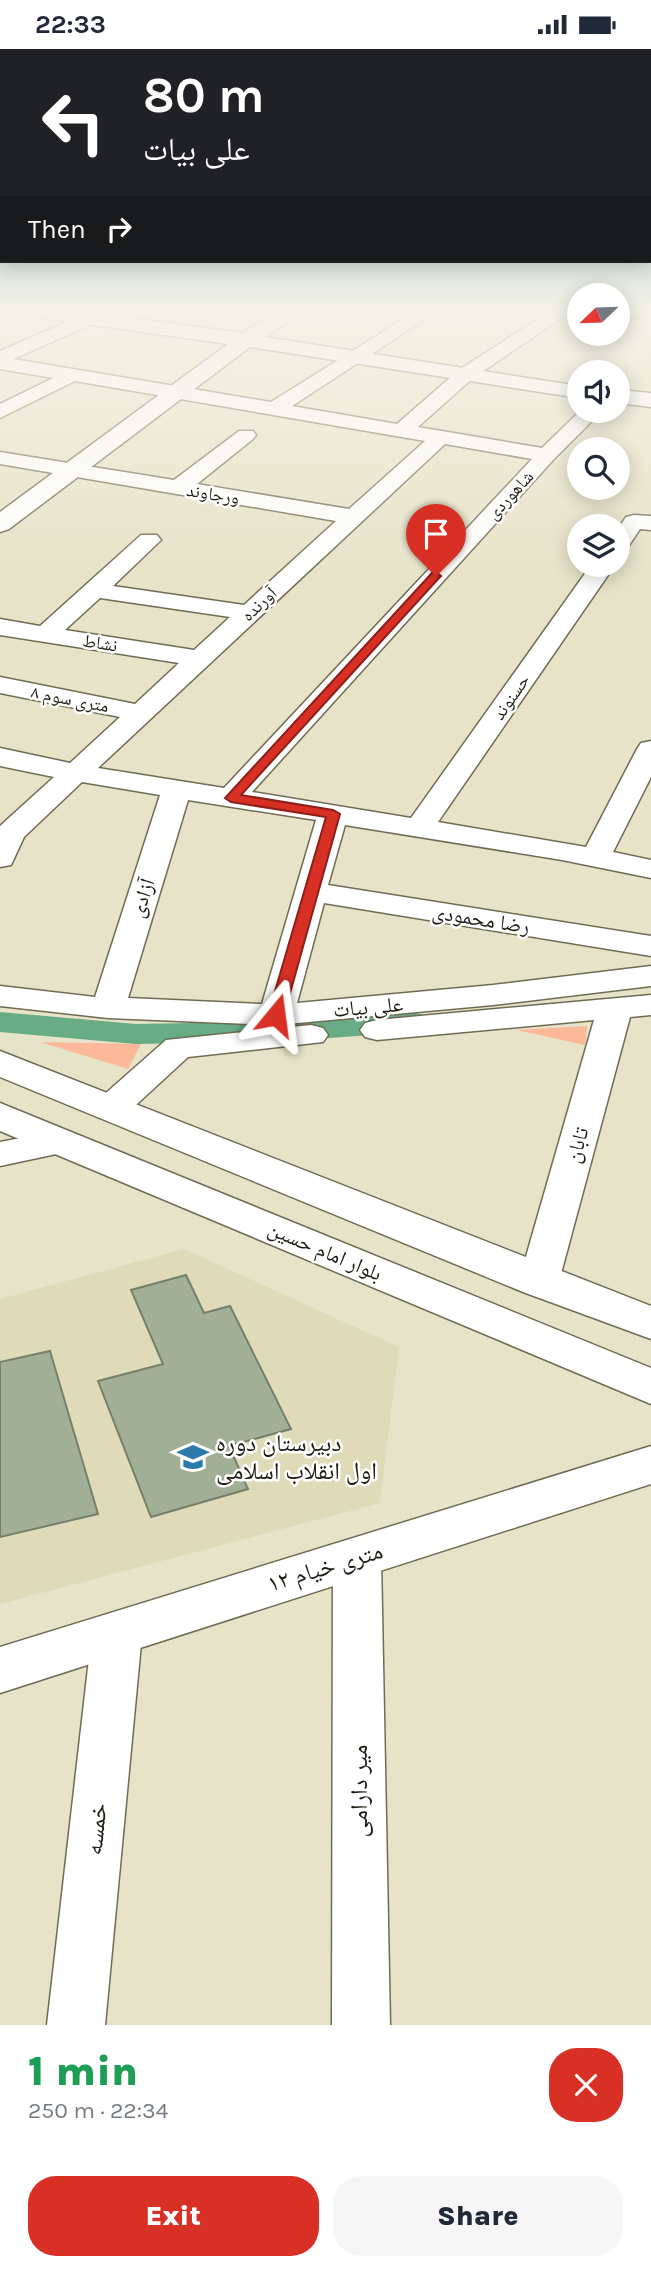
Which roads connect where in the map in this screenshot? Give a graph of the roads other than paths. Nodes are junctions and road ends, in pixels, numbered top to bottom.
1 (20, 402) edge
2 (163, 402) edge
3 (232, 402) edge
4 (284, 402) edge
5 (434, 402) edge
6 (274, 409) junction
7 (0, 412) edge
8 (579, 423) edge
9 (402, 430) junction
10 (246, 435) dead end
11 (442, 436) junction
12 (547, 454) junction
13 (0, 458) edge
14 (71, 470) junction
15 (178, 488) junction
16 (354, 517) junction
17 (0, 524) edge
18 (149, 540) dead end
19 (595, 577) edge
20 (94, 590) junction
21 (250, 613) junction
22 (0, 627) edge
23 (46, 634) junction
24 (200, 659) junction
25 (0, 685) edge
26 (141, 713) junction
27 (651, 749) edge
28 (0, 757) edge
29 (77, 773) junction
30 (177, 789) junction
31 (231, 798) junction
32 (333, 814) junction
33 (419, 828) junction
34 (3, 840) edge
35 (595, 858) junction
36 (651, 869) edge
37 (311, 892) junction
38 (651, 946) edge
39 (651, 976) edge
40 (0, 996) edge
41 (651, 1005) edge
42 (107, 1008) junction
43 (615, 1009) junction
44 (276, 1015) junction
45 (0, 1063) edge
46 (111, 1108) junction
47 (0, 1115) edge
48 (62, 1142) junction
49 (0, 1154) edge
50 (539, 1281) junction
51 (651, 1323) edge
52 (651, 1387) edge
53 (651, 1465) edge
54 (357, 1557) junction
55 (117, 1633) junction
56 (0, 1669) edge
57 (76, 2025) edge
58 (361, 2025) edge

1 - 7 street
2 - 14 street
3 - 6 street
4 - 6 street
5 - 9 street
6 - 9 street
8 - 12 street, شاهوردی
9 - 11 street
10 - 15 street
11 - 12 street
11 - 16 street, آورنده
12 - 31 street, شاهوردی
13 - 14 street, ورجاوند
14 - 15 street, ورجاوند
14 - 17 street
15 - 16 street, ورجاوند
16 - 21 street, آورنده
18 - 20 street
19 - 33 street, حسنوند
20 - 21 street
20 - 23 street
21 - 24 street, آورنده
22 - 23 street, نشاط
23 - 24 street, نشاط
24 - 26 street, آورنده
25 - 26 street, ۸ متری سوم
26 - 29 street, آورنده
27 - 35 street
28 - 29 street
29 - 30 street
29 - 34 street, آورنده
30 - 31 street
30 - 42 street, آزادی
31 - 32 street
32 - 33 street
32 - 37 street
33 - 35 street
35 - 36 street
37 - 38 street, رضا محمودی
37 - 44 street
39 - 44 street, علی بیات
40 - 42 street, علی بیات
41 - 43 street, علی بیات
42 - 44 street, علی بیات
43 - 46 street, علی بیات
43 - 50 street, تابان
45 - 46 street
46 - 50 street
47 - 48 street, بلوار امام حسین
48 - 49 street
48 - 52 street, بلوار امام حسین
50 - 51 street
53 - 54 street, ۱۲ متری خیام
54 - 55 street, ۱۲ متری خیام
54 - 58 street, میر دارامی
55 - 56 street, ۱۲ متری خیام
55 - 57 street, خمسه

